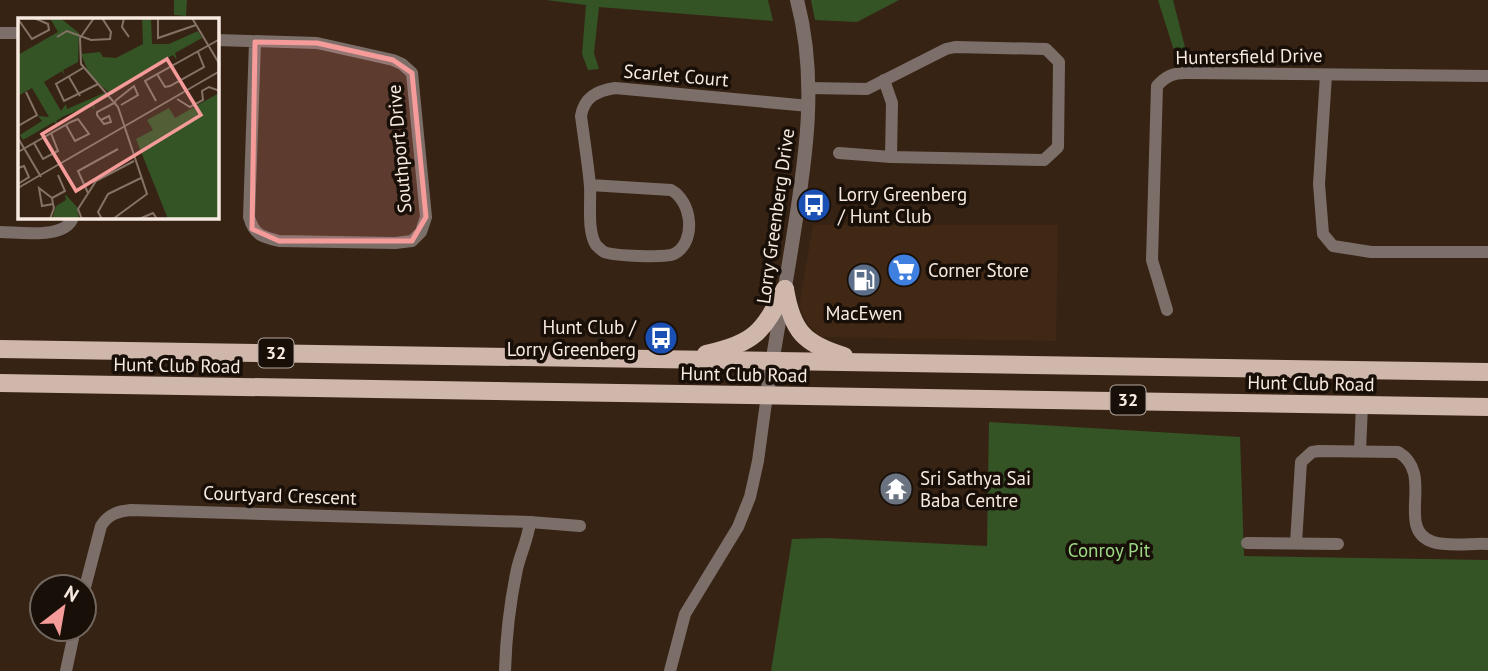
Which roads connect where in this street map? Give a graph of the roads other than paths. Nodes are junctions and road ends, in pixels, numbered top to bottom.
1 (797, 0) edge
2 (0, 33) edge
3 (18, 33) edge
4 (219, 40) edge
5 (255, 42) junction
6 (1326, 75) junction
7 (1488, 76) edge
8 (884, 80) junction
9 (809, 88) junction
10 (808, 106) junction
11 (839, 153) dead end
12 (891, 157) junction
13 (590, 185) junction
14 (72, 219) edge
15 (0, 232) edge
16 (1488, 252) edge
17 (785, 289) junction
18 (1167, 310) dead end
19 (0, 349) edge
20 (684, 358) junction
21 (772, 361) junction
22 (863, 362) junction
23 (1488, 372) edge
24 (0, 383) edge
25 (767, 395) junction
26 (1362, 405) junction
27 (1488, 407) edge
28 (1360, 451) junction
29 (530, 522) junction
30 (580, 526) dead end
31 (1247, 543) dead end
32 (1296, 543) junction
33 (1338, 544) dead end
34 (1488, 544) edge
35 (89, 573) edge
36 (72, 643) edge
37 (66, 671) edge
38 (506, 671) edge
39 (670, 671) edge

1 - 9 street, Lorry Greenberg Drive
2 - 3 street
4 - 5 street, Southport Drive
5 - 5 street, Southport Drive
6 - 7 street, Huntersfield Drive
6 - 16 street
6 - 18 street, Huntersfield Drive
8 - 9 street
8 - 12 street
8 - 12 street
9 - 10 street, Lorry Greenberg Drive
10 - 13 street, Scarlet Court
10 - 17 street, Lorry Greenberg Drive
11 - 12 street
13 - 13 street, Scarlet Court
14 - 15 street
17 - 20 main road
17 - 21 street, Lorry Greenberg Drive
17 - 22 main road
19 - 20 main road, Hunt Club Road / 32
20 - 21 main road, Hunt Club Road / 32
21 - 22 main road, Hunt Club Road / 32
21 - 25 street, Lorry Greenberg Drive
22 - 23 main road, Hunt Club Road / 32
24 - 25 main road, Hunt Club Road / 32
25 - 26 main road, Hunt Club Road / 32
25 - 39 street
26 - 27 main road, Hunt Club Road / 32
26 - 28 street
28 - 32 street
28 - 34 street
29 - 30 street, Courtyard Crescent
29 - 35 street, Courtyard Crescent
29 - 38 street
31 - 32 street
32 - 33 street
36 - 37 street

